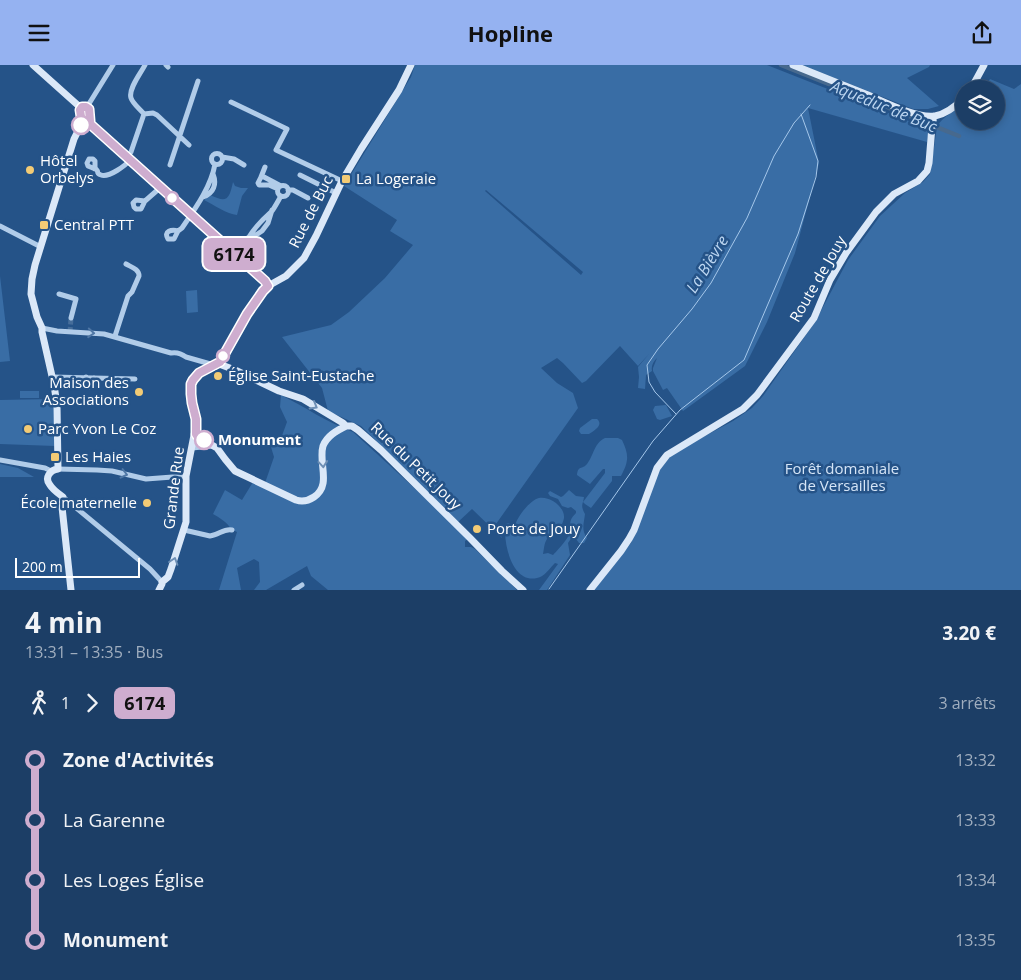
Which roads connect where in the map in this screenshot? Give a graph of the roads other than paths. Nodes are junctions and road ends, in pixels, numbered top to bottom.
1 (33, 65) edge
2 (113, 65) edge
3 (145, 65) edge
4 (411, 65) edge
5 (793, 65) edge
6 (984, 65) edge
7 (976, 80) edge
8 (198, 81) dead end
9 (231, 102) dead end
10 (955, 106) edge
11 (84, 108) junction
12 (144, 114) junction
13 (934, 116) junction
14 (86, 123) junction
15 (179, 136) junction
16 (189, 145) dead end
17 (222, 157) junction
18 (128, 158) junction
19 (215, 164) junction
20 (170, 165) dead end
21 (244, 165) dead end
22 (265, 167) dead end
23 (95, 169) dead end
24 (300, 175) dead end
25 (342, 181) junction
26 (161, 187) junction
27 (279, 188) junction
28 (288, 190) junction
29 (336, 193) junction
30 (281, 196) junction
31 (308, 198) dead end
32 (145, 201) junction
33 (191, 215) junction
34 (0, 226) edge
35 (178, 231) dead end
36 (41, 247) junction
37 (231, 251) junction
38 (126, 264) dead end
39 (268, 286) junction
40 (59, 294) dead end
41 (71, 318) tunnel mouth
42 (42, 328) junction
43 (115, 336) junction
44 (216, 365) junction
45 (52, 377) junction
46 (86, 377) junction
47 (94, 378) junction
48 (135, 379) dead end
49 (346, 426) junction
50 (196, 431) junction
51 (213, 445) junction
52 (192, 448) junction
53 (0, 460) edge
54 (55, 470) junction
55 (186, 476) junction
56 (63, 497) junction
57 (232, 530) dead end
58 (186, 531) junction
59 (302, 585) dead end
60 (161, 588) edge
61 (71, 590) edge
62 (294, 590) edge
63 (523, 590) edge
64 (590, 590) edge

1 - 11 street
2 - 11 street
3 - 12 street
4 - 25 street, Rue de Buc
5 - 13 street
6 - 7 street
8 - 15 street
9 - 25 street
10 - 13 street
11 - 14 street
12 - 15 street
12 - 18 street
13 - 64 street, Route de Jouy
14 - 18 street
14 - 36 street
15 - 16 street
15 - 20 street
17 - 19 street
17 - 19 street
17 - 21 street
18 - 23 street
18 - 26 street
19 - 33 street
22 - 27 street
24 - 29 street
25 - 29 street, Rue de Buc
26 - 32 street
26 - 33 street
27 - 28 street
27 - 30 street
28 - 30 street
28 - 31 street
29 - 39 street, Rue de Buc
30 - 37 street
32 - 32 street
33 - 35 street
33 - 37 street
34 - 36 street
36 - 42 street
37 - 39 street
38 - 43 street
39 - 44 street, Rue de Buc
40 - 41 street
42 -> 43 street
42 - 45 street
43 - 44 street
44 -> 49 street, Rue du Petit Jouy
44 - 50 street, Grande Rue
45 - 46 street
45 - 54 street
46 - 47 street
46 - 47 street
47 - 48 street
49 -> 51 street
49 - 63 street, Rue du Petit Jouy
50 - 51 street
50 - 52 street, Grande Rue
51 - 52 street
52 - 55 street, Grande Rue
53 - 54 street
54 -> 55 street
54 - 56 street
55 - 58 street, Grande Rue
56 - 60 street
56 - 61 street
57 - 58 street
60 -> 58 street, Grande Rue
59 - 62 street

